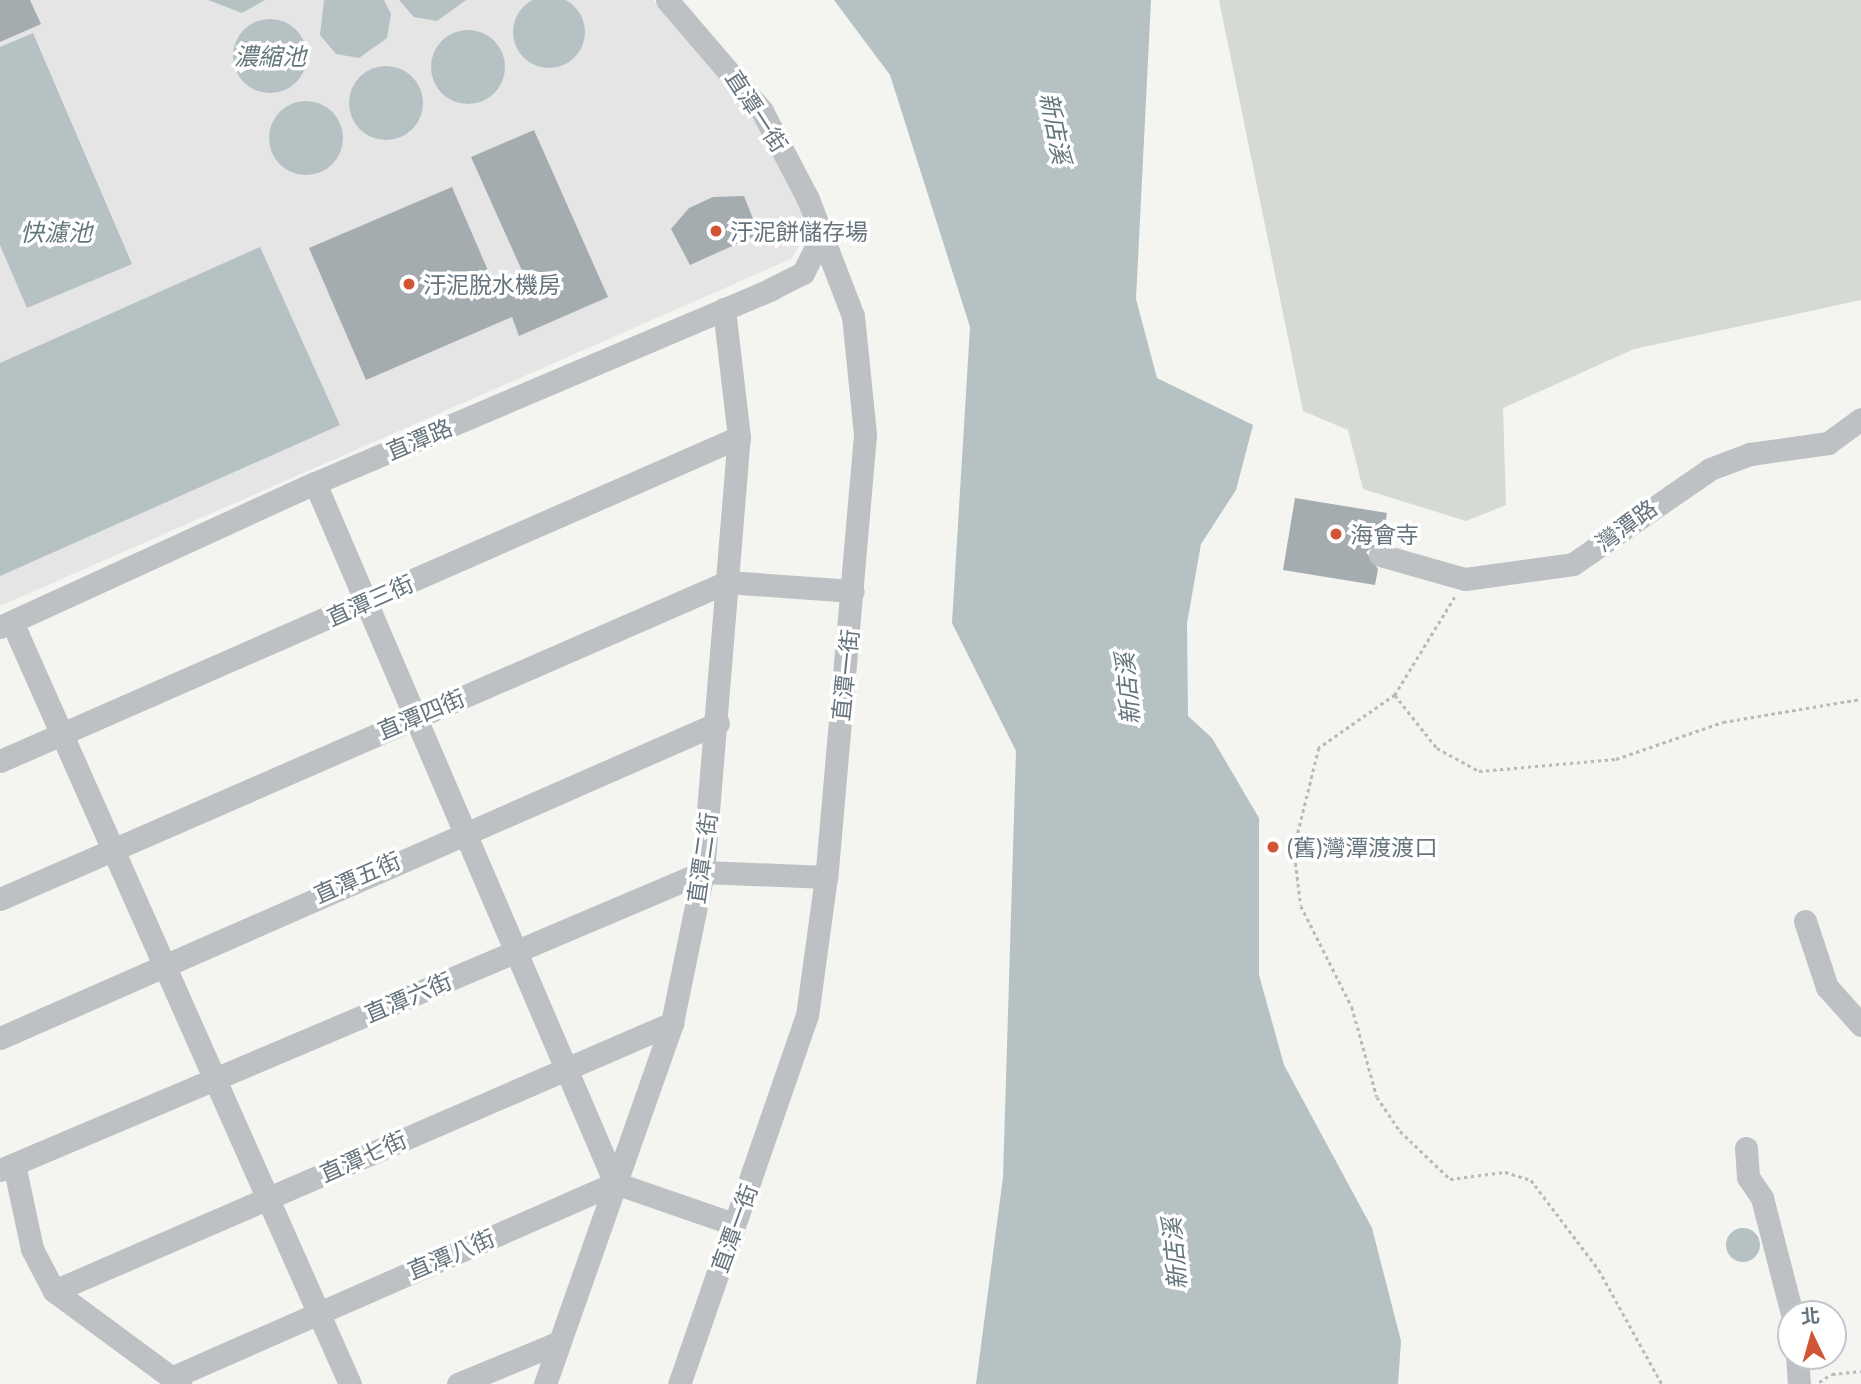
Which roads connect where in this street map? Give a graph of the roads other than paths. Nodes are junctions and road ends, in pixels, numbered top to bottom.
1 (667, 0) edge
2 (821, 237) junction
3 (724, 309) junction
4 (1861, 419) edge
5 (738, 437) junction
6 (315, 483) junction
7 (1380, 555) dead end
8 (727, 582) junction
9 (853, 590) junction
10 (362, 604) junction
11 (6, 625) edge
12 (413, 717) junction
13 (718, 723) junction
14 (63, 733) junction
15 (0, 761) edge
16 (464, 831) junction
17 (113, 848) junction
18 (703, 872) junction
19 (826, 877) junction
20 (0, 899) edge
21 (1805, 921) dead end
22 (515, 951) junction
23 (163, 962) junction
24 (672, 1023) junction
25 (1861, 1025) edge
26 (0, 1038) edge
27 (565, 1066) junction
28 (214, 1082) junction
29 (1746, 1149) dead end
30 (8, 1170) edge
31 (615, 1183) junction
32 (266, 1200) junction
33 (734, 1224) junction
34 (54, 1291) junction
35 (1788, 1300) edge
36 (317, 1312) junction
37 (555, 1344) junction
38 (176, 1381) edge
39 (350, 1384) edge
40 (458, 1384) edge
41 (545, 1384) edge
42 (679, 1384) edge

1 - 2 street, 直潭一街
2 - 3 street, 直潭路
2 - 9 street, 直潭一街
3 - 5 street, 直潭二街
3 - 6 street, 直潭路
4 - 7 street, 灣潭路
5 - 8 street, 直潭二街
5 - 10 street, 直潭三街
6 - 10 street
6 - 11 street, 直潭路
8 - 9 street, 直潭四街
8 - 12 street, 直潭四街
8 - 13 street, 直潭二街
9 - 19 street, 直潭一街
10 - 12 street
10 - 14 street, 直潭三街
11 - 14 street
12 - 16 street
12 - 17 street, 直潭四街
13 - 16 street, 直潭五街
13 - 18 street, 直潭二街
14 - 15 street, 直潭三街
14 - 17 street
16 - 22 street
16 - 23 street, 直潭五街
17 - 20 street, 直潭四街
17 - 23 street
18 - 19 street, 直潭六街
18 - 22 street, 直潭六街
18 - 24 street, 直潭二街
19 - 33 street, 直潭一街
21 - 25 street
22 - 27 street
22 - 28 street, 直潭六街
23 - 26 street, 直潭五街
23 - 28 street
24 - 27 street, 直潭七街
24 - 31 street, 直潭二街
27 - 31 street
27 - 32 street, 直潭七街
28 - 30 street, 直潭六街
28 - 32 street
29 - 35 street
30 - 34 street
31 - 33 street
31 - 36 street, 直潭八街
31 - 37 street, 直潭二街
32 - 34 street, 直潭七街
32 - 36 street
33 - 42 street, 直潭一街
34 - 38 street
36 - 38 street, 直潭八街
36 - 39 street
37 - 40 street
37 - 41 street, 直潭二街

